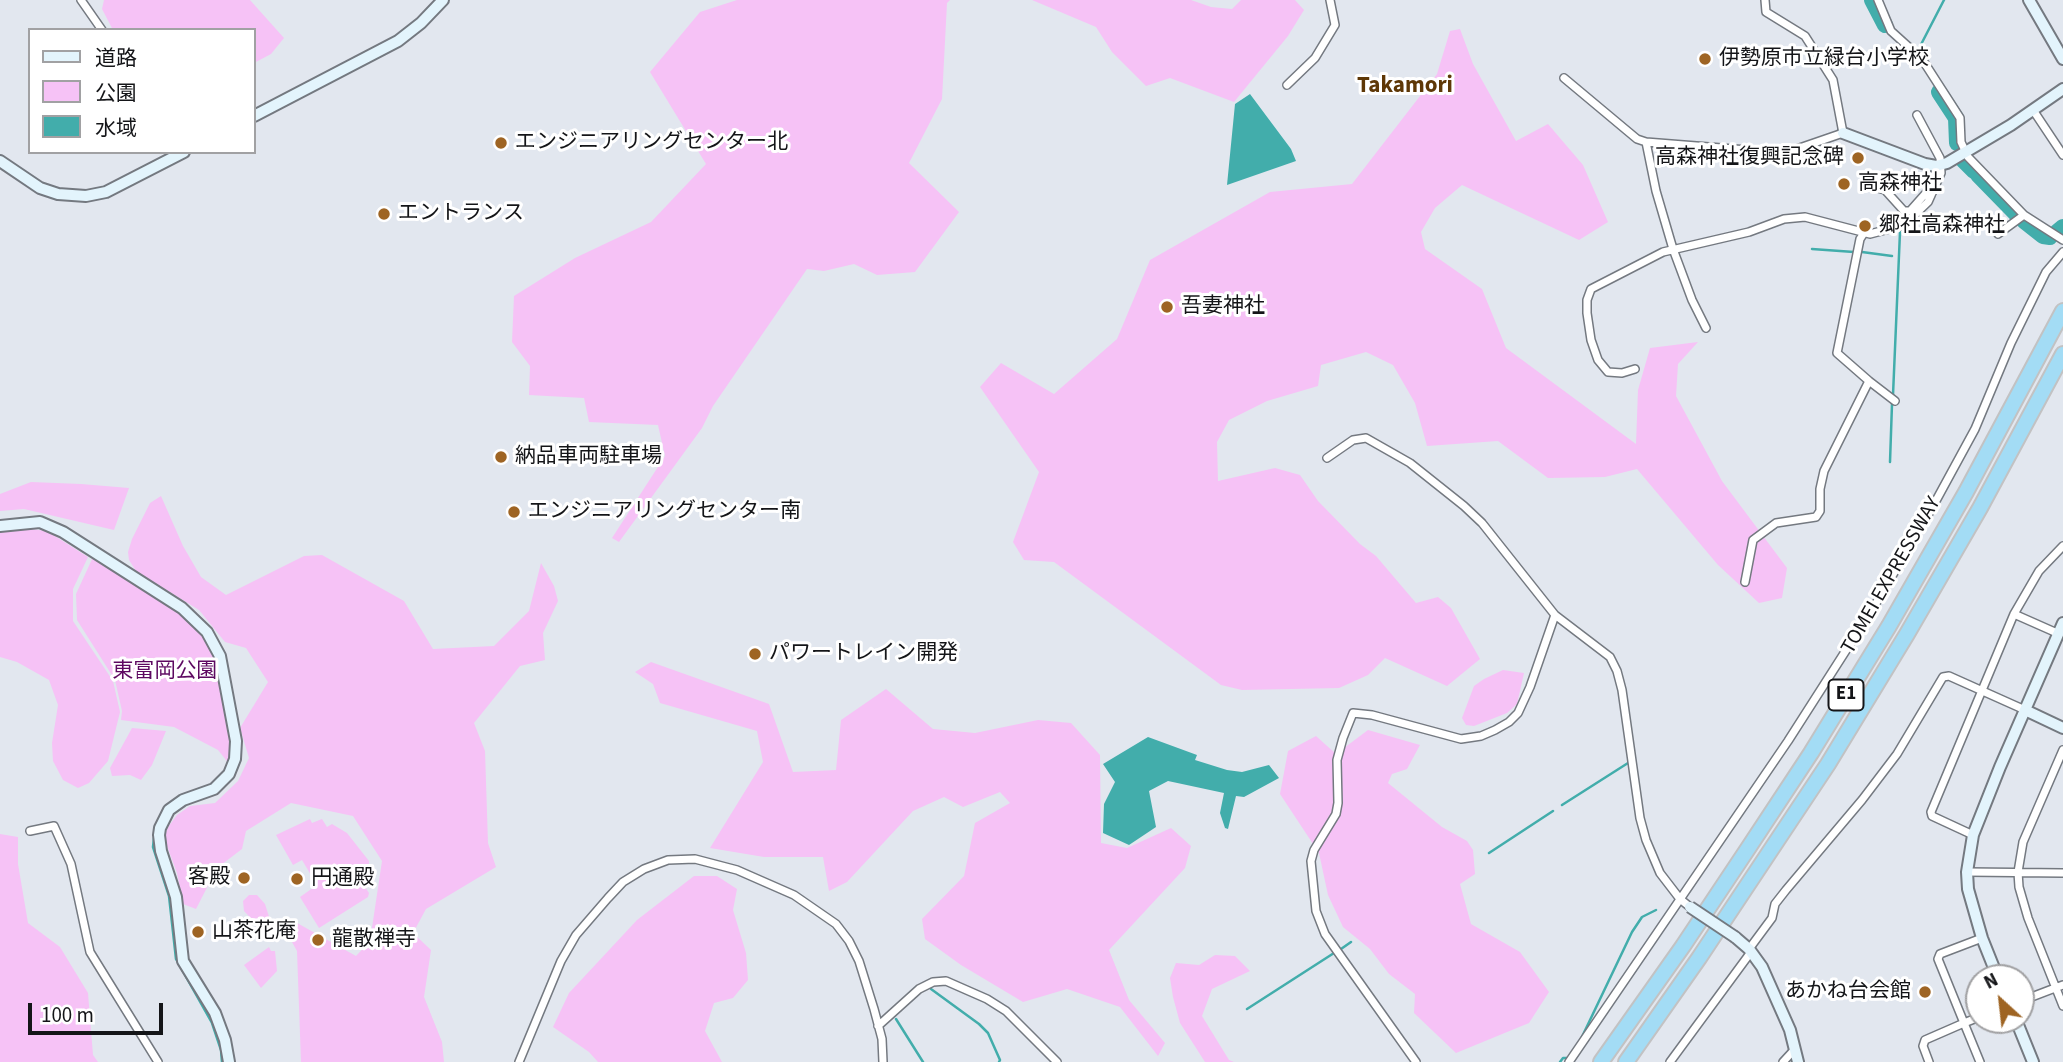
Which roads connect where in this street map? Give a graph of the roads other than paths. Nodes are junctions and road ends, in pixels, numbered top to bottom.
1 (81, 0) edge
2 (443, 0) edge
3 (1330, 0) edge
4 (1765, 0) edge
5 (1878, 0) edge
6 (2029, 0) edge
7 (101, 28) edge
8 (2063, 59) edge
9 (1564, 78) dead end
10 (1287, 85) dead end
11 (2063, 89) edge
12 (2033, 110) junction
13 (256, 115) edge
14 (1917, 115) dead end
15 (1843, 133) junction
16 (1646, 142) junction
17 (1965, 153) junction
18 (180, 154) edge
19 (2063, 155) edge
20 (0, 161) edge
21 (1942, 164) junction
22 (1870, 186) dead end
23 (1932, 193) junction
24 (2024, 215) junction
25 (1864, 233) junction
26 (1998, 234) dead end
27 (2063, 240) edge
28 (1673, 248) junction
29 (2063, 252) edge
30 (2063, 311) edge
31 (1706, 328) dead end
32 (2063, 354) edge
33 (1636, 369) dead end
34 (1868, 381) junction
35 (1895, 401) dead end
36 (1327, 458) dead end
37 (0, 526) edge
38 (2063, 546) edge
39 (1745, 582) dead end
40 (2014, 614) junction
41 (1555, 615) junction
42 (2060, 628) edge
43 (1981, 691) junction
44 (2025, 710) junction
45 (2063, 728) edge
46 (2063, 750) edge
47 (30, 831) dead end
48 (1973, 835) junction
49 (1967, 872) junction
50 (2018, 872) junction
51 (2063, 873) edge
52 (1680, 899) junction
53 (1690, 906) joint
54 (1982, 938) junction
55 (1750, 951) junction
56 (1992, 964) edge
57 (2059, 986) edge
58 (2035, 995) edge
59 (2063, 1006) edge
60 (1964, 1023) junction
61 (878, 1026) junction
62 (2022, 1034) edge
63 (1796, 1048) junction
64 (158, 1062) edge
65 (229, 1062) edge
66 (519, 1062) edge
67 (883, 1062) edge
68 (1057, 1062) edge
69 (1416, 1062) edge
70 (1569, 1062) edge
71 (1601, 1062) edge
72 (1626, 1062) edge
73 (1670, 1062) edge
74 (1783, 1062) edge
75 (1798, 1062) edge
76 (1929, 1062) edge
77 (1980, 1062) edge
78 (2033, 1062) edge

1 - 7 street
2 - 13 street
3 - 10 street
4 - 15 street
5 - 17 street
6 - 8 street
9 - 16 street
11 - 12 street
12 - 17 street
12 - 19 street
14 - 21 street
15 - 16 street
15 - 21 street
16 - 28 street
17 - 21 street
17 - 24 street
18 - 20 street
21 - 23 street
22 - 23 street
23 - 25 street
24 - 26 street
24 - 27 street
25 - 28 street
25 - 34 street
28 - 31 street
28 - 33 street
29 - 52 street
30 - 71 highway, TOMEI EXPRESSWAY / E1
32 - 72 highway, TOMEI EXPRESSWAY / E1
34 - 35 street
34 - 39 street
36 - 41 street
37 - 65 street
38 - 40 street
40 - 42 street
40 - 43 street
41 - 52 street
41 - 69 street
42 - 44 street
43 - 44 street
43 - 48 street
43 - 55 street
44 - 45 street
44 - 48 street
46 - 50 street
47 - 64 street
48 - 49 street
49 - 50 street
49 - 54 street
50 - 51 street
50 - 57 street
52 - 53 street
52 - 70 street
53 - 55 street, bridge
54 - 56 street
54 - 60 street
55 - 63 street
55 - 73 street
57 - 58 street
57 - 59 street
60 - 76 street
60 - 77 street
61 - 66 street
61 - 67 street
61 - 68 street
62 - 78 street
63 - 74 street
63 - 75 street

